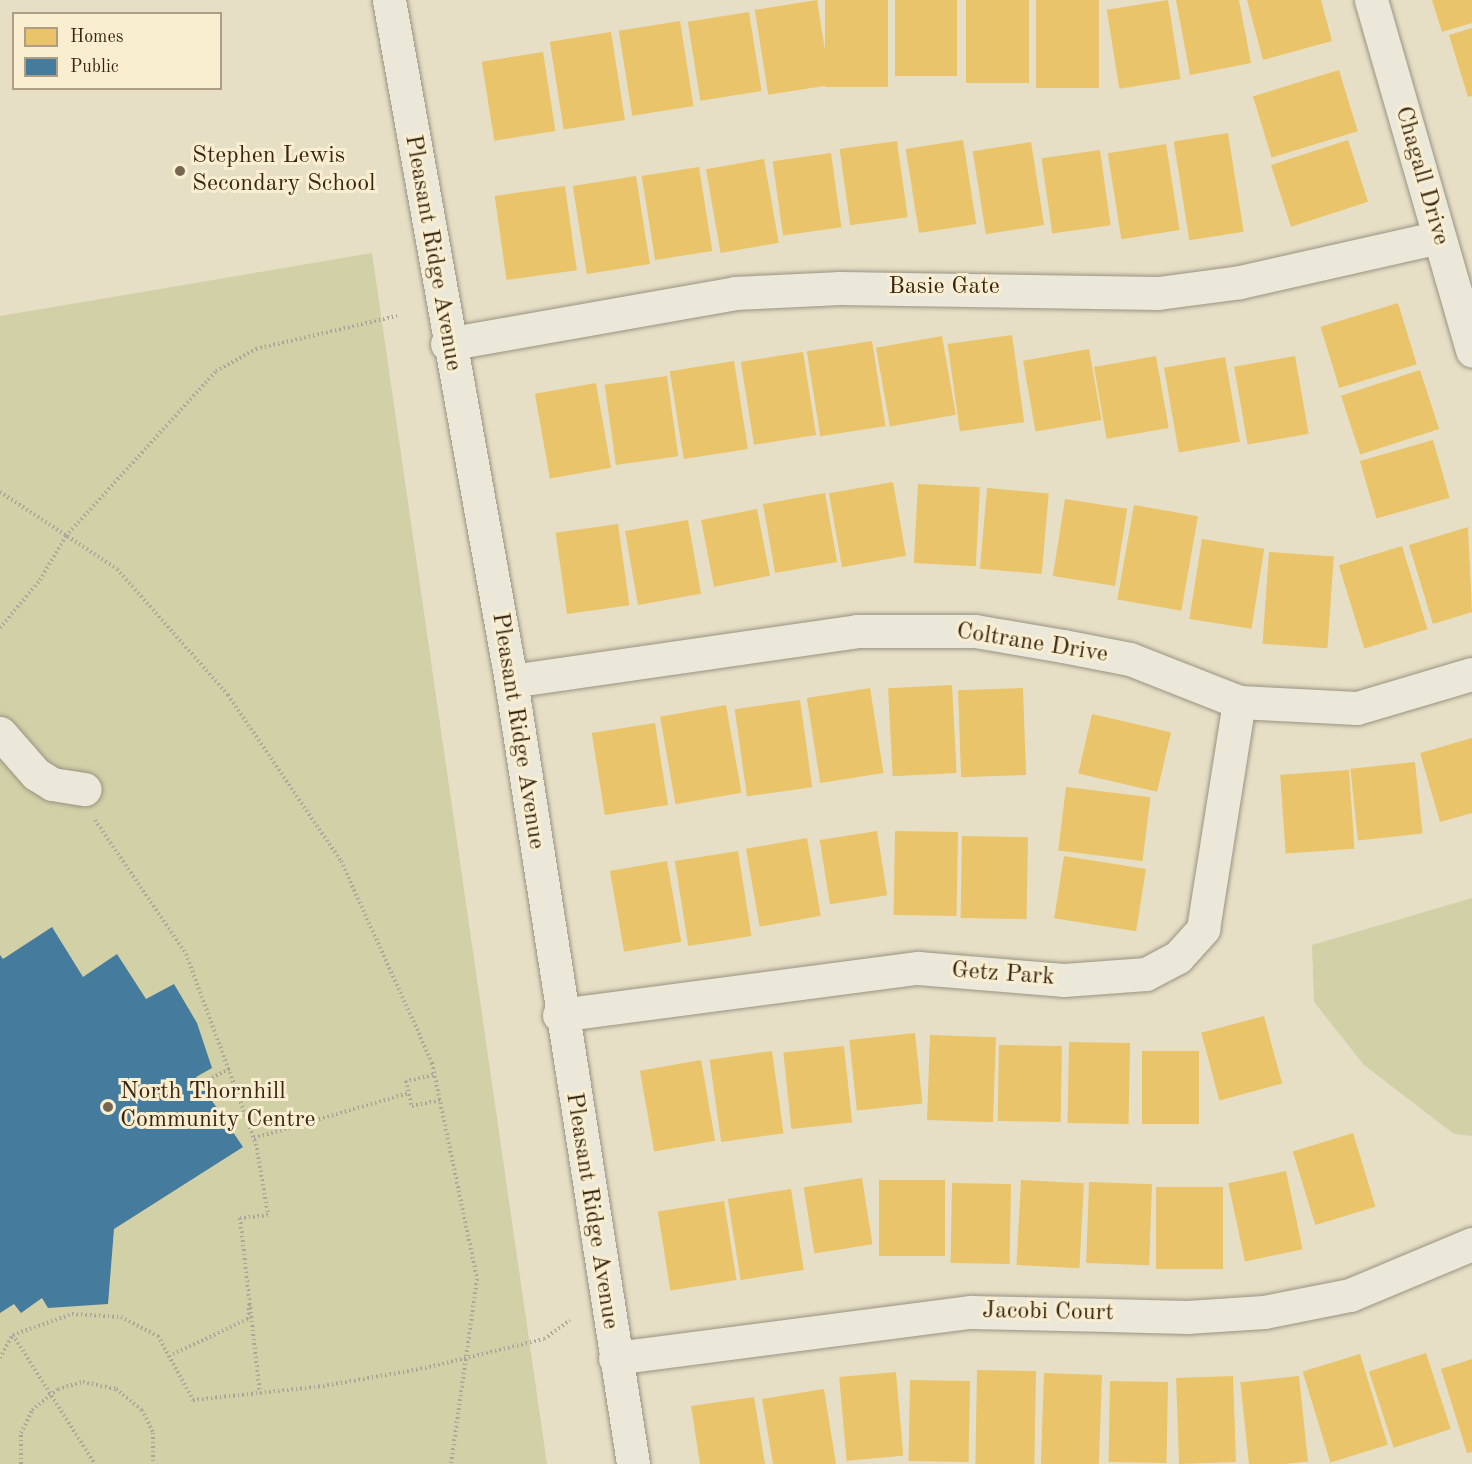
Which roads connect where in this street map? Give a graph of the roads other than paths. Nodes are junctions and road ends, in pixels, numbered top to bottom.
1 (1371, 0) edge
2 (398, 2) edge
3 (1439, 237) junction
4 (447, 344) junction
5 (1472, 351) edge
6 (1472, 674) edge
7 (510, 681) junction
8 (1239, 702) junction
9 (0, 733) edge
10 (88, 802) road end
11 (559, 1015) junction
12 (1472, 1244) edge
13 (615, 1358) junction
14 (633, 1464) edge

1 - 3 street, Chagall Drive
2 - 4 street, Pleasant Ridge Avenue
3 - 4 street, Basie Gate
3 - 5 street, Chagall Drive
4 - 7 street, Pleasant Ridge Avenue
6 - 8 street, Coltrane Drive
7 - 8 street, Coltrane Drive
7 - 11 street, Pleasant Ridge Avenue
8 - 11 street, Getz Park
9 - 10 street
11 - 13 street, Pleasant Ridge Avenue
12 - 13 street, Jacobi Court
13 - 14 street, Pleasant Ridge Avenue

